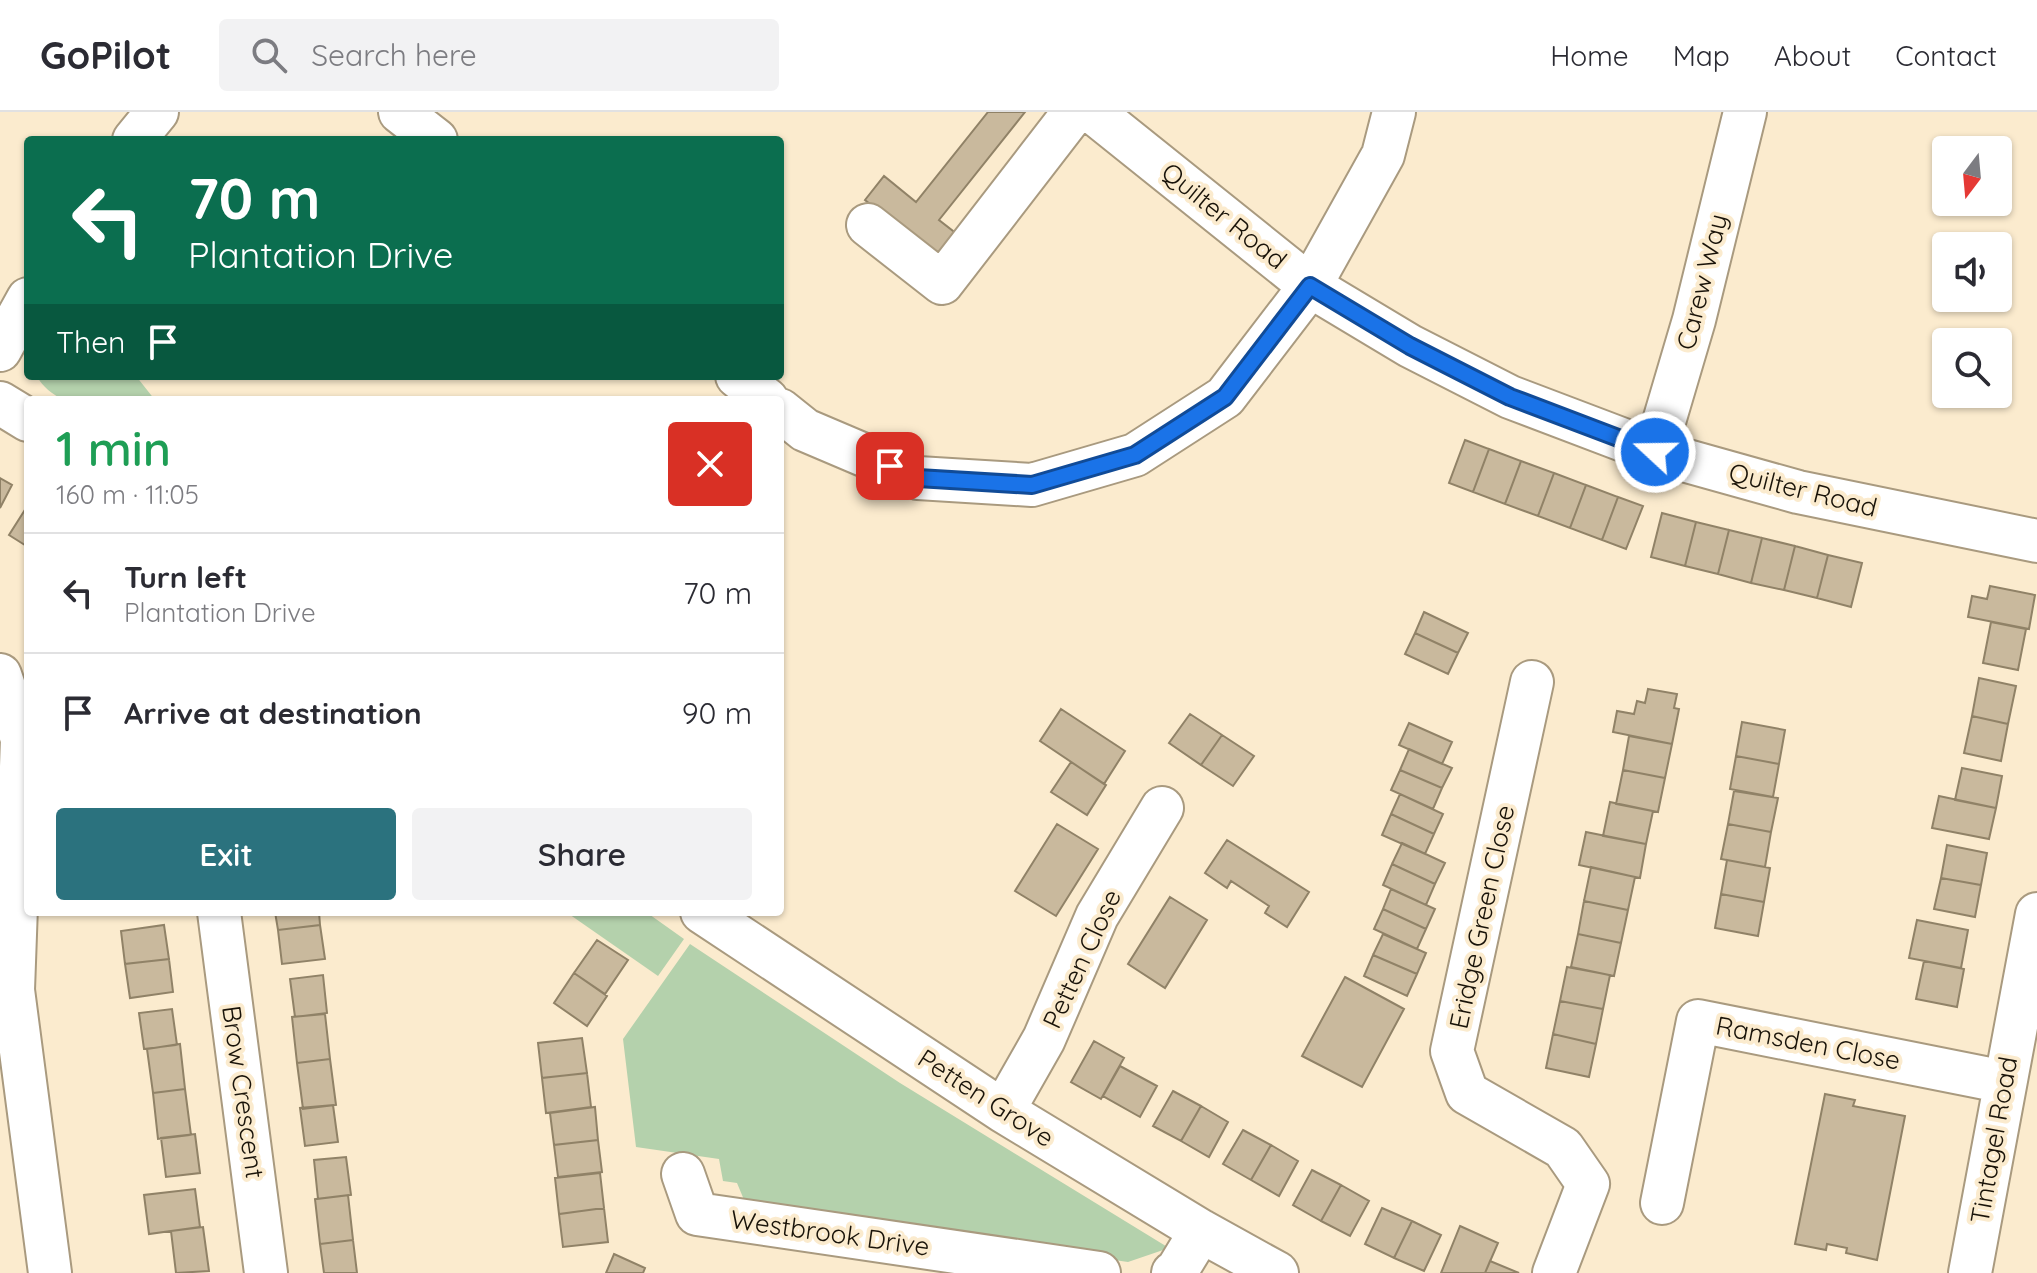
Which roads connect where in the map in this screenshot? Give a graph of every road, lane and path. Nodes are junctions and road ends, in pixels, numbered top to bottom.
1 (157, 112) edge
2 (400, 112) edge
3 (1074, 112) edge
4 (1093, 112) edge
5 (1394, 112) edge
6 (1745, 112) edge
7 (137, 136) edge
8 (431, 136) edge
9 (868, 225) dead end
10 (1310, 286) junction
11 (24, 306) edge
12 (0, 350) edge
13 (742, 380) edge
14 (762, 396) edge
15 (0, 403) edge
16 (784, 413) edge
17 (24, 418) edge
18 (1655, 452) junction
19 (2037, 541) edge
20 (0, 675) edge
21 (1532, 682) dead end
22 (1162, 808) dead end
23 (2037, 914) edge
24 (220, 916) edge
25 (710, 916) edge
26 (2005, 1082) junction
27 (1003, 1111) junction
28 (683, 1174) dead end
29 (1662, 1203) dead end
30 (1201, 1231) junction
31 (50, 1273) edge
32 (266, 1273) edge
33 (1099, 1273) edge
34 (1173, 1273) edge
35 (1277, 1273) edge
36 (1554, 1273) edge
37 (1970, 1273) edge

1 - 7 street
2 - 8 street
3 - 9 street
4 - 10 street, Quilter Road
5 - 10 street
6 - 18 street, Carew Way
10 - 16 street
10 - 18 street, Quilter Road
11 - 12 street
13 - 14 street
15 - 17 street
18 - 19 street, Quilter Road
20 - 31 street
21 - 36 street, Eridge Green Close
22 - 27 street, Petten Close
23 - 26 street, Tintagel Road
24 - 32 street, Brow Crescent
25 - 27 street, Petten Grove
26 - 29 street, Ramsden Close
26 - 37 street, Tintagel Road
27 - 30 street, Petten Grove
28 - 33 street, Westbrook Drive
30 - 34 street
30 - 35 street, Petten Grove

